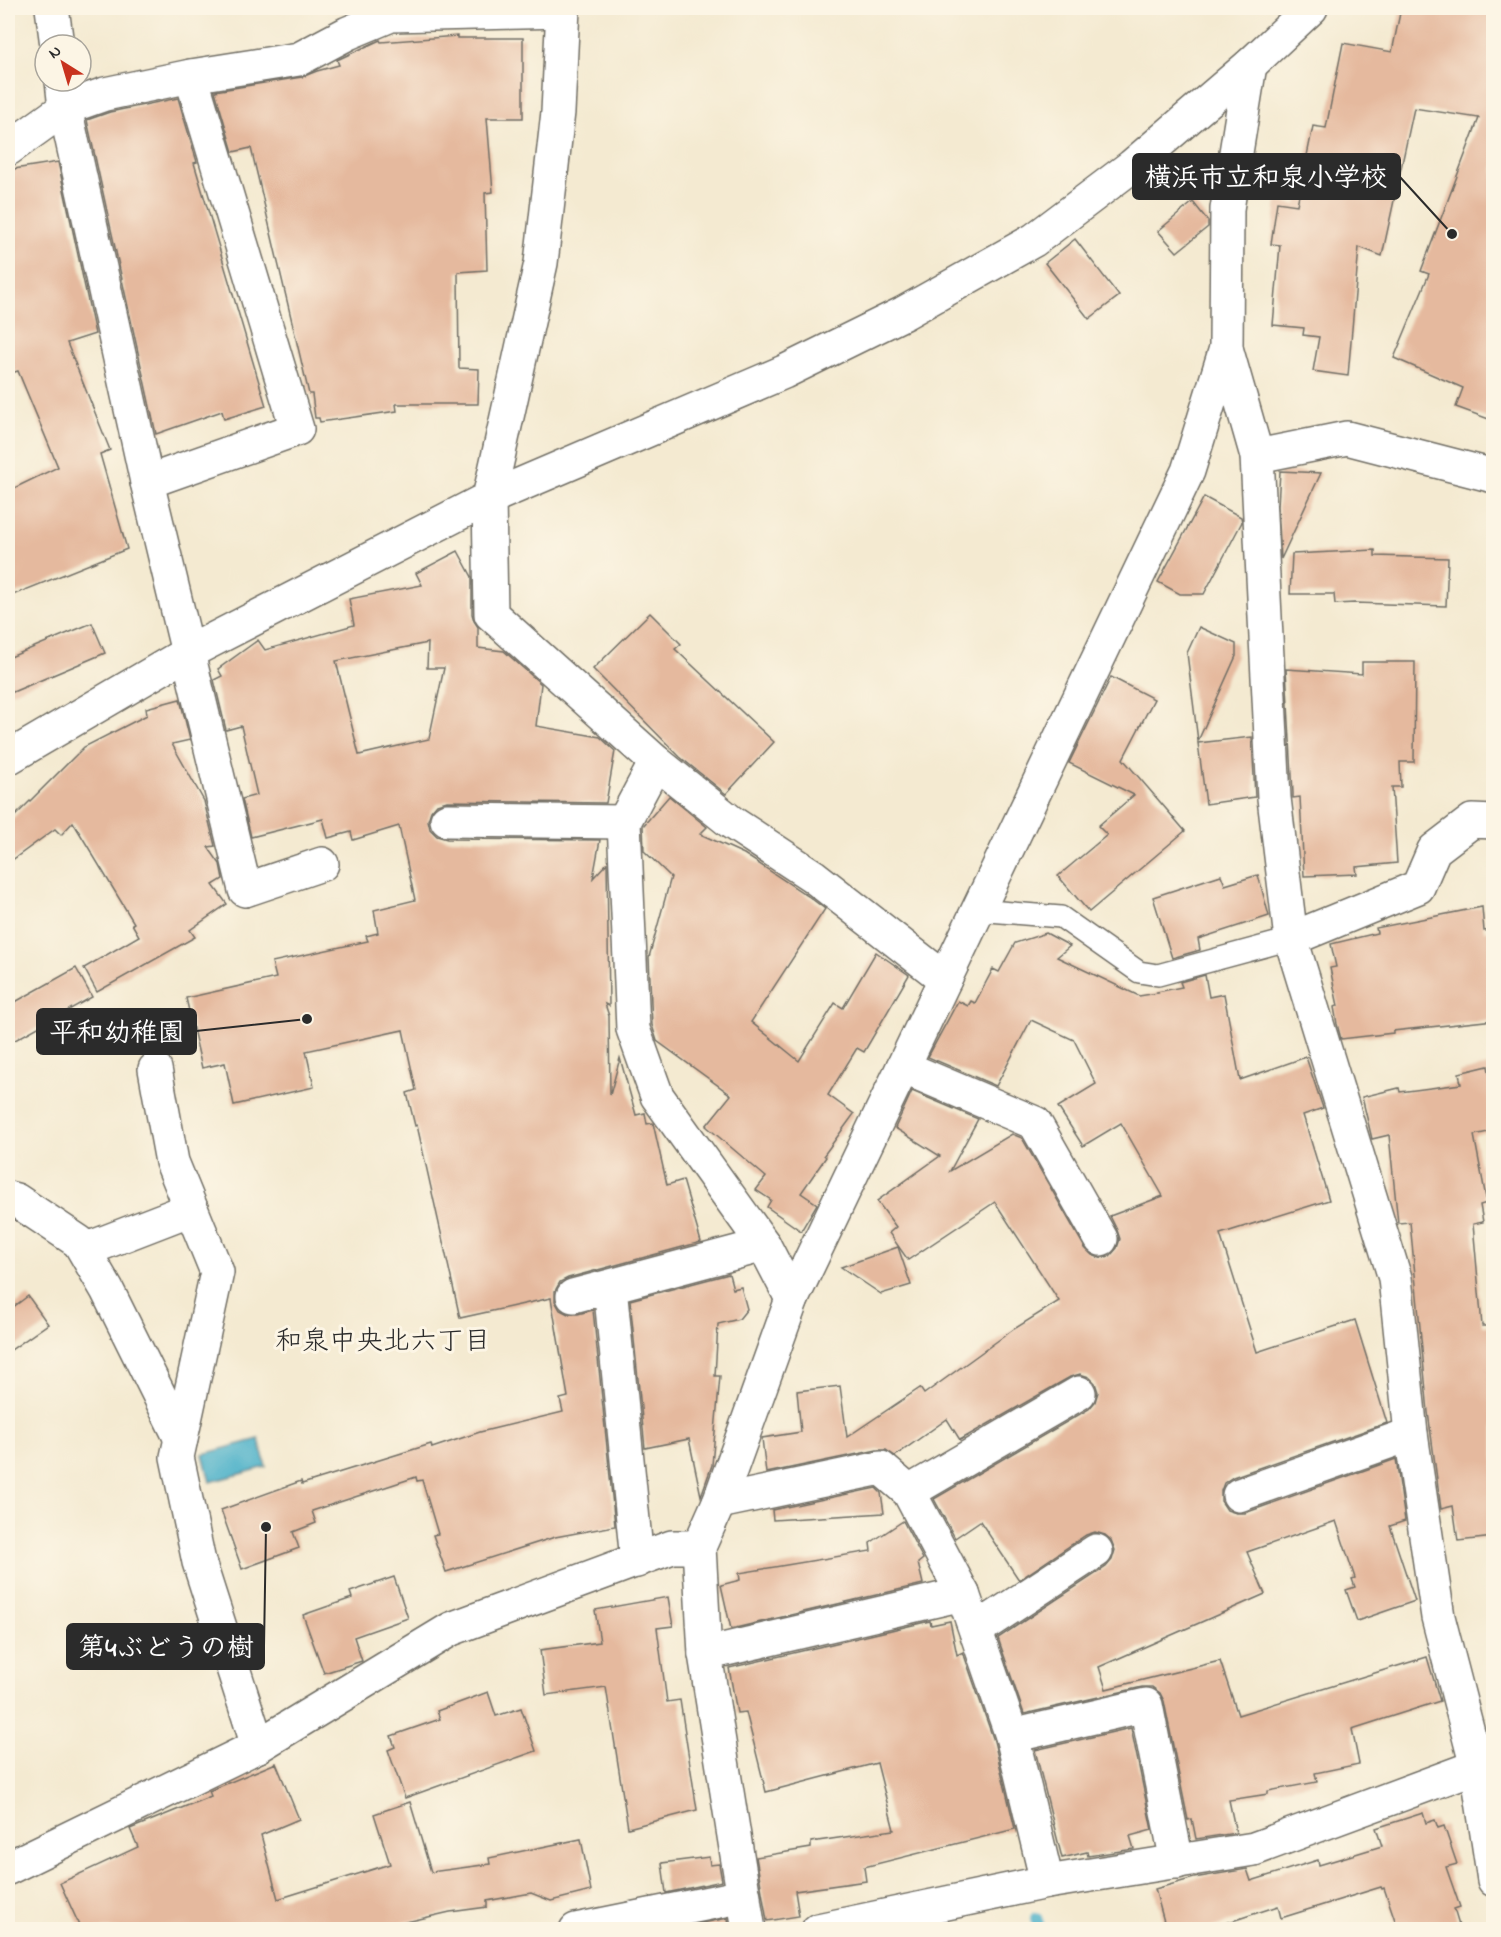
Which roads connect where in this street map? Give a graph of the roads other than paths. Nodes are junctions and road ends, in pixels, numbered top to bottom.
1 (52, 8) edge
2 (1311, 8) edge
3 (563, 9) edge
4 (55, 33) edge
5 (1250, 65) junction
6 (191, 76) junction
7 (63, 94) edge
8 (8, 149) edge
9 (1226, 348) junction
10 (1257, 456) junction
11 (1494, 476) edge
12 (147, 482) junction
13 (489, 498) junction
14 (189, 652) junction
15 (8, 758) edge
16 (656, 762) junction
17 (447, 820) dead end
18 (624, 822) junction
19 (1494, 822) edge
20 (322, 864) dead end
21 (976, 910) junction
22 (1291, 939) junction
23 (945, 979) junction
24 (903, 1067) junction
25 (155, 1069) dead end
26 (8, 1198) edge
27 (191, 1209) junction
28 (1101, 1239) dead end
29 (764, 1245) junction
30 (85, 1251) junction
31 (610, 1287) junction
32 (573, 1296) dead end
33 (792, 1299) junction
34 (1078, 1393) dead end
35 (1411, 1434) junction
36 (181, 1439) junction
37 (909, 1492) junction
38 (1239, 1495) dead end
39 (719, 1502) junction
40 (699, 1547) junction
41 (1096, 1551) dead end
42 (637, 1561) junction
43 (963, 1594) junction
44 (976, 1630) junction
45 (705, 1654) junction
46 (1012, 1736) junction
47 (258, 1746) junction
48 (1486, 1764) edge
49 (1177, 1862) junction
50 (8, 1868) edge
51 (1494, 1880) edge
52 (1047, 1882) junction
53 (744, 1896) junction
54 (576, 1929) edge
55 (748, 1929) edge
56 (818, 1929) edge

1 - 4 street
2 - 5 street
3 - 6 street
3 - 13 street
5 - 9 street
5 - 13 street
6 - 7 street
6 - 12 street
7 - 8 street
7 - 12 street
9 - 10 street
9 - 21 street
10 - 11 street
10 - 22 street
12 - 14 street
13 - 14 street
13 - 16 street
14 - 15 street
14 - 20 street
16 - 18 street
16 - 23 street
17 - 18 street
18 - 29 street
19 - 22 street
21 - 22 lane
21 - 23 street
22 - 35 street
23 - 24 street
24 - 28 street
24 - 33 street
25 - 27 street
26 - 30 street
27 - 30 street
27 - 36 street
29 - 31 street
29 - 33 street
30 - 36 street
31 - 32 street
31 - 42 street
33 - 39 street
34 - 37 street
35 - 38 street
35 - 48 street
36 - 47 street
37 - 39 street
37 - 43 street
39 - 40 street
40 - 42 street
40 - 45 street
41 - 44 street
42 - 47 street
43 - 44 street
43 - 45 street
44 - 46 street
45 - 53 street
46 - 49 street
46 - 52 street
47 - 50 street
48 - 49 street
48 - 51 street
49 - 52 street
52 - 56 street
53 - 54 street
53 - 55 street

